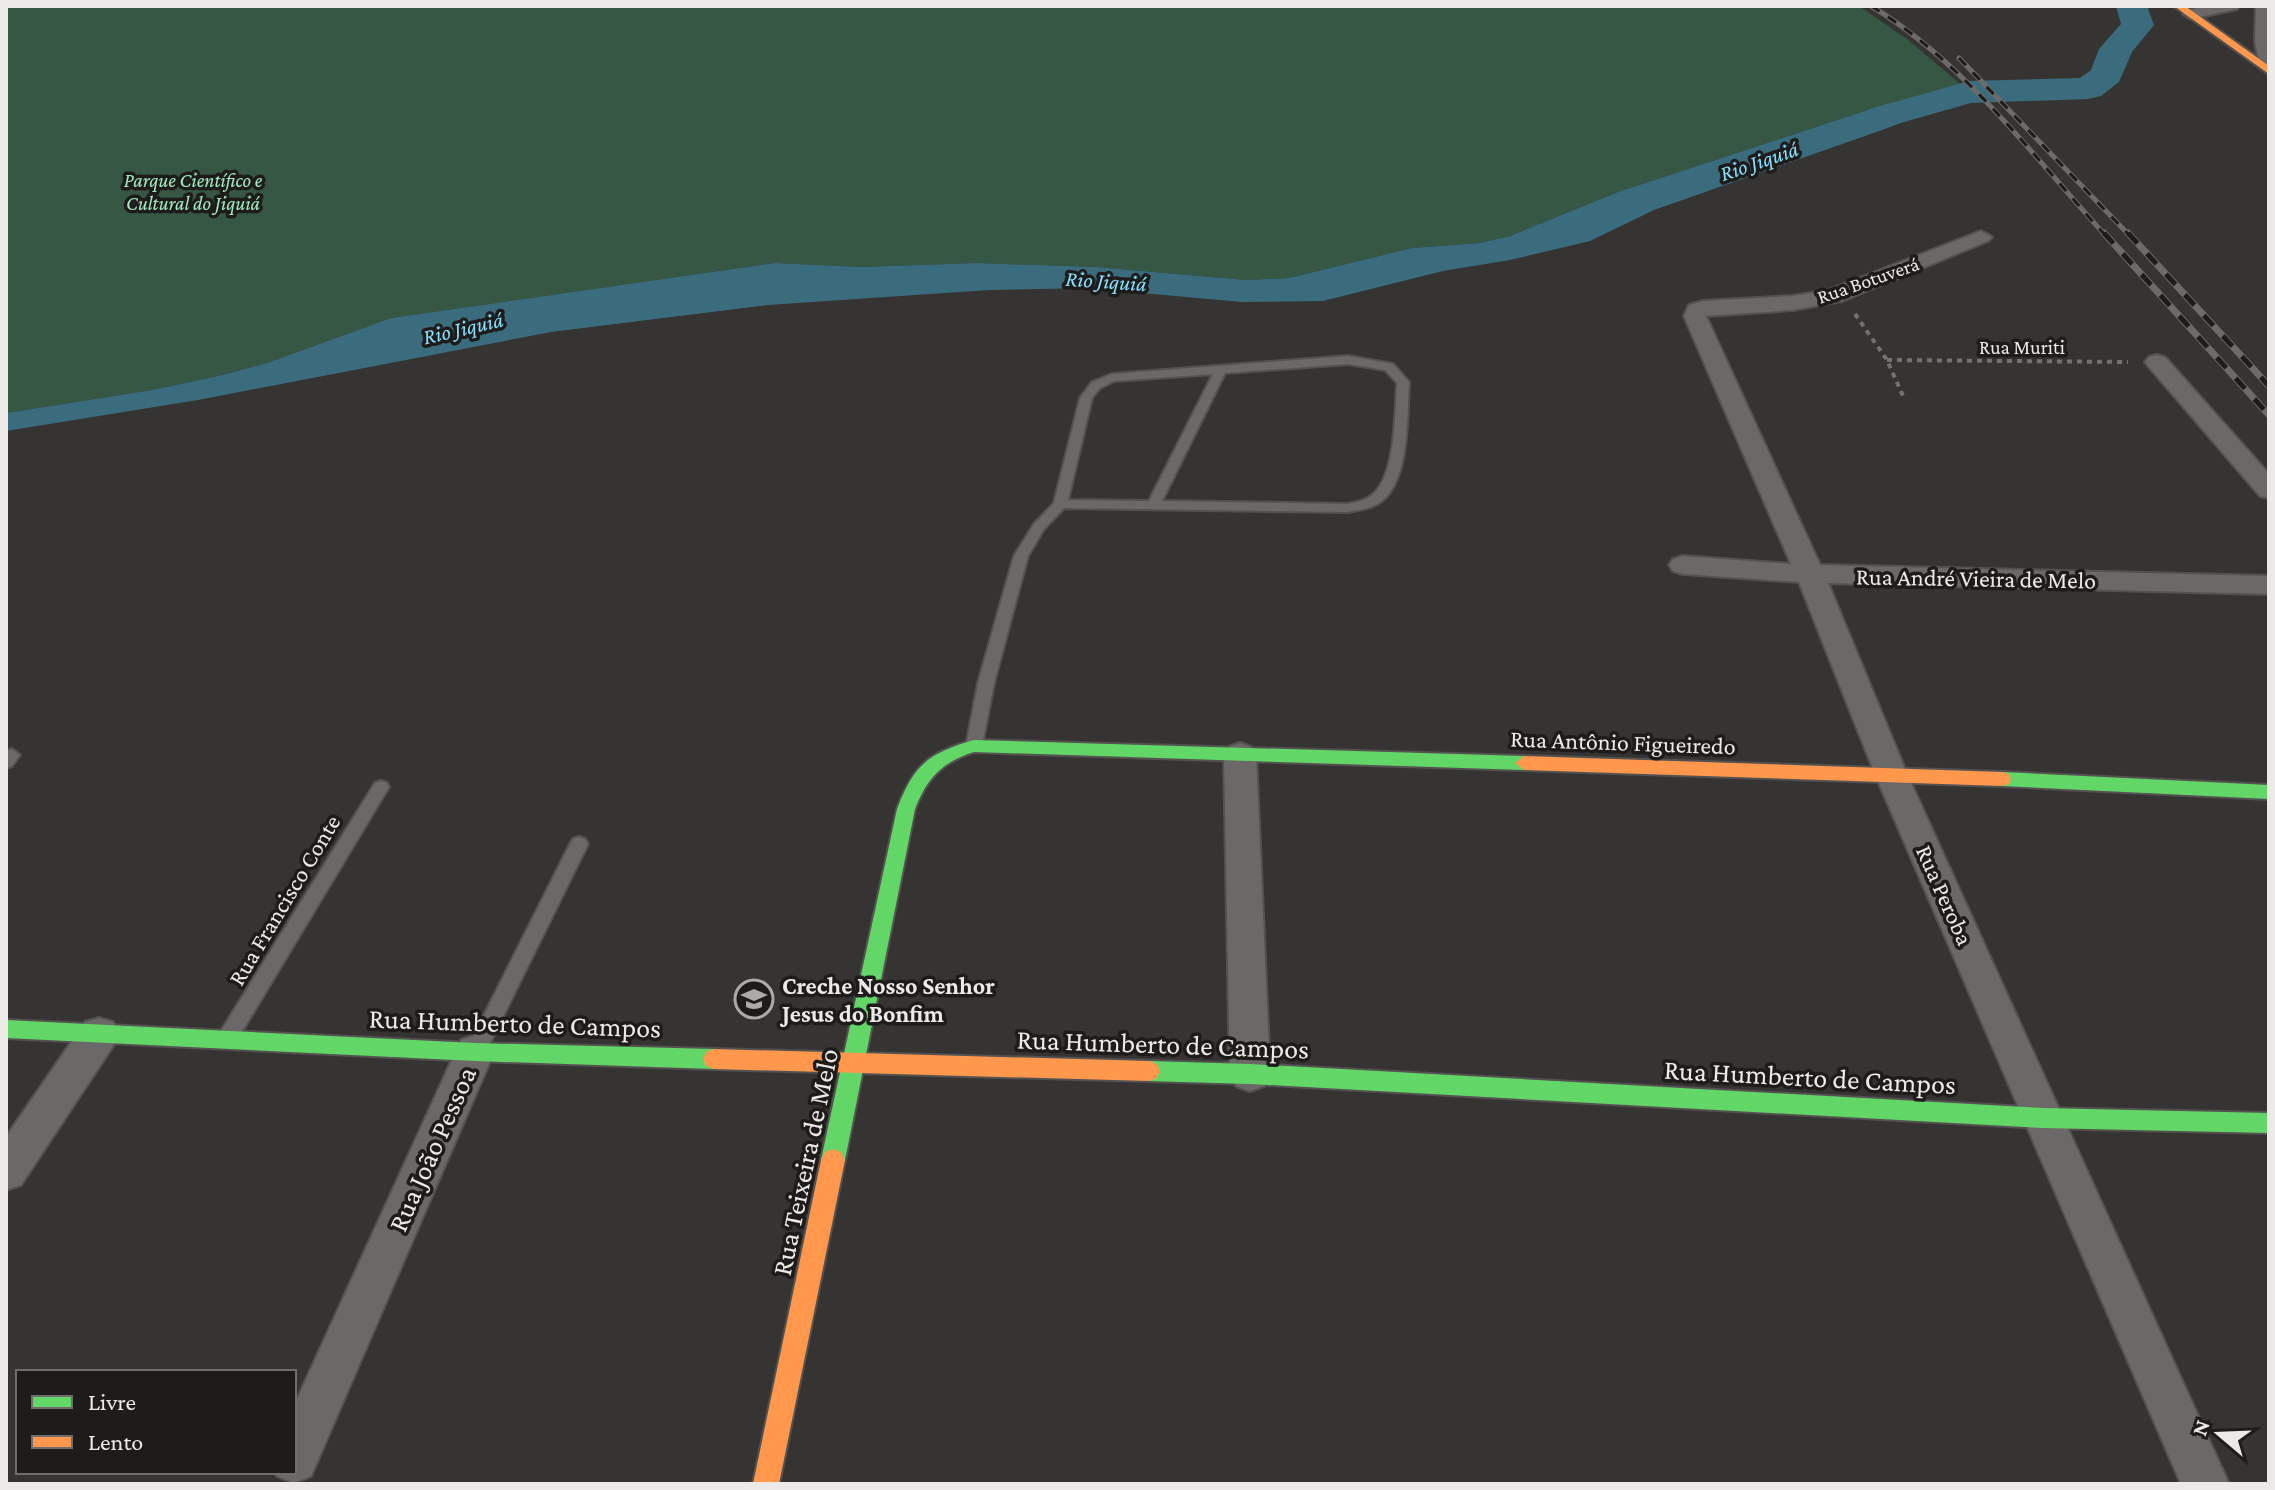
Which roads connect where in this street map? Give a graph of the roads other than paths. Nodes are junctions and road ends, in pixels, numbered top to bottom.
1 (2231, 6) edge
2 (2264, 6) edge
3 (2185, 10) edge
4 (2269, 69) edge
5 (1981, 237) dead end
6 (1703, 308) joint
7 (2157, 362) road end
8 (1221, 369) junction
9 (2269, 490) edge
10 (1060, 504) junction
11 (1154, 504) junction
12 (1683, 565) dead end
13 (1810, 574) junction
14 (2269, 585) edge
15 (974, 746) junction
16 (1240, 755) junction
17 (1891, 774) junction
18 (381, 787) dead end
19 (2269, 792) edge
20 (579, 844) dead end
21 (6, 1029) edge
22 (99, 1034) junction
23 (227, 1038) junction
24 (475, 1052) junction
25 (855, 1062) junction
26 (1250, 1074) junction
27 (2043, 1118) junction
28 (2269, 1123) edge
29 (6, 1171) edge
30 (296, 1455) edge
31 (766, 1484) edge
32 (2205, 1484) edge

1 - 3 street
2 - 4 street
3 - 4 street
5 - 6 street, Rua Botuverá
6 - 13 street, Rua Peroba
7 - 9 street
8 - 10 lane
8 - 11 lane
8 - 11 lane
10 - 11 lane
10 - 15 lane
12 - 13 street, Rua André Vieira de Melo
13 - 14 street, Rua André Vieira de Melo
13 - 17 street, Rua Peroba
15 - 16 street, Rua Antônio Figueiredo
15 - 25 street, Rua Teixeira de Melo
16 - 17 street, Rua Antônio Figueiredo
16 - 26 street
17 - 19 street, Rua Antônio Figueiredo
17 - 27 street, Rua Peroba
18 - 23 lane, Rua Francisco Conte
20 - 24 lane, Rua João Pessoa
21 - 22 street, Rua Humberto de Campos
22 - 23 street, Rua Humberto de Campos
22 - 29 street
23 - 24 street, Rua Humberto de Campos
24 - 25 street, Rua Humberto de Campos
24 - 30 street, Rua João Pessoa
25 - 26 street, Rua Humberto de Campos
25 - 31 street, Rua Teixeira de Melo
26 - 27 street, Rua Humberto de Campos
27 - 28 street, Rua Humberto de Campos
27 - 32 street, Rua Peroba

